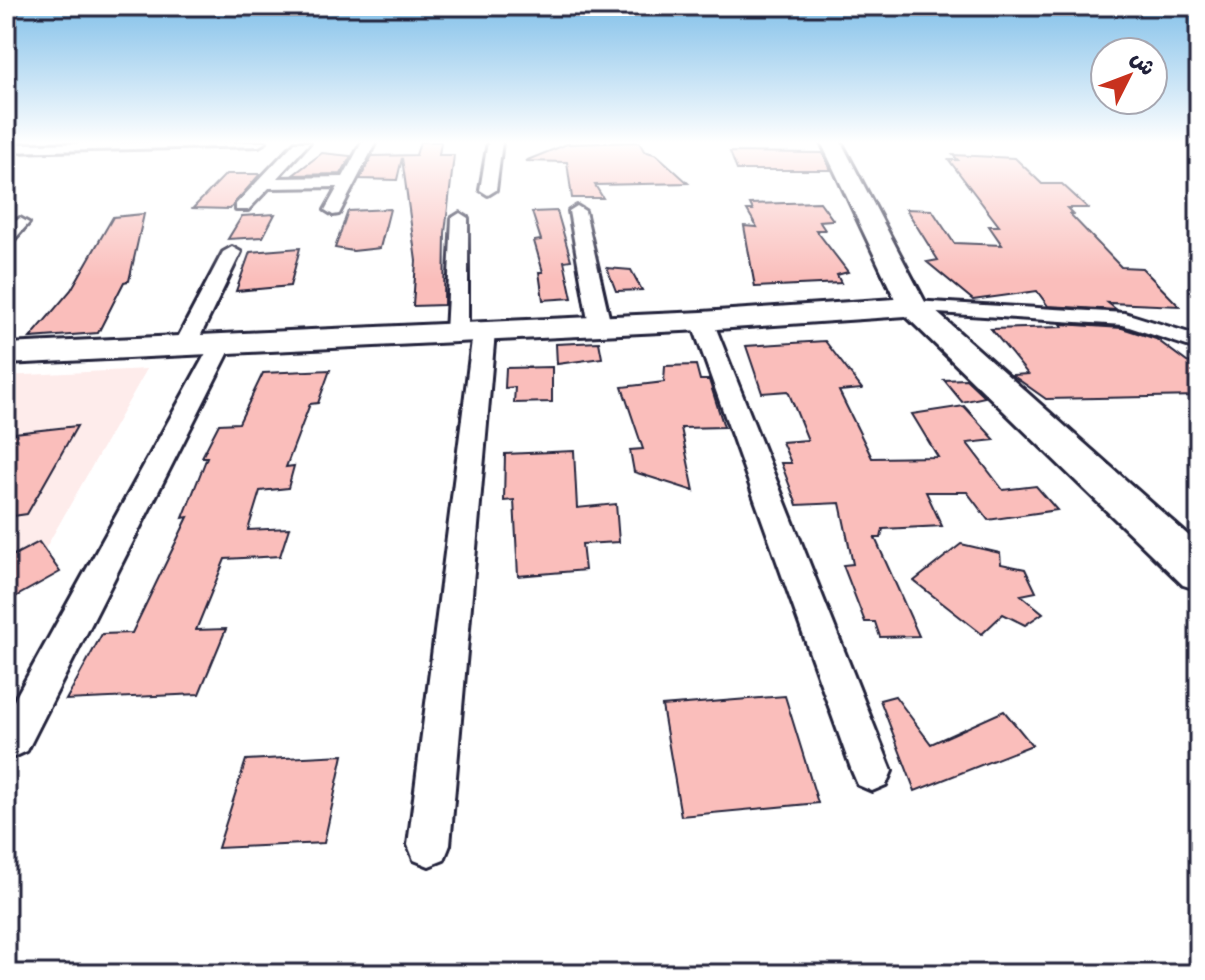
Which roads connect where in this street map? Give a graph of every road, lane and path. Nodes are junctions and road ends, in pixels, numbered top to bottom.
1 (260, 188) edge
2 (344, 188) edge
3 (854, 188) edge
4 (242, 207) dead end
5 (333, 210) dead end
6 (577, 211) dead end
7 (460, 218) dead end
8 (20, 223) dead end
9 (6, 238) edge
10 (232, 252) dead end
11 (913, 307) junction
12 (702, 321) junction
13 (600, 326) junction
14 (470, 332) junction
15 (1199, 343) edge
16 (222, 344) junction
17 (185, 345) junction
18 (6, 354) edge
19 (1199, 572) edge
20 (14, 738) dead end
21 (872, 771) dead end
22 (429, 845) dead end

1 - 4 street
2 - 5 street
3 - 11 street
6 - 13 street
7 - 14 street
8 - 9 street
10 - 17 street
11 - 12 street
11 - 15 street
11 - 19 street
12 - 13 street
12 - 21 street
13 - 14 street
14 - 16 street
14 - 22 street
16 - 17 street
16 - 20 street
17 - 18 street

